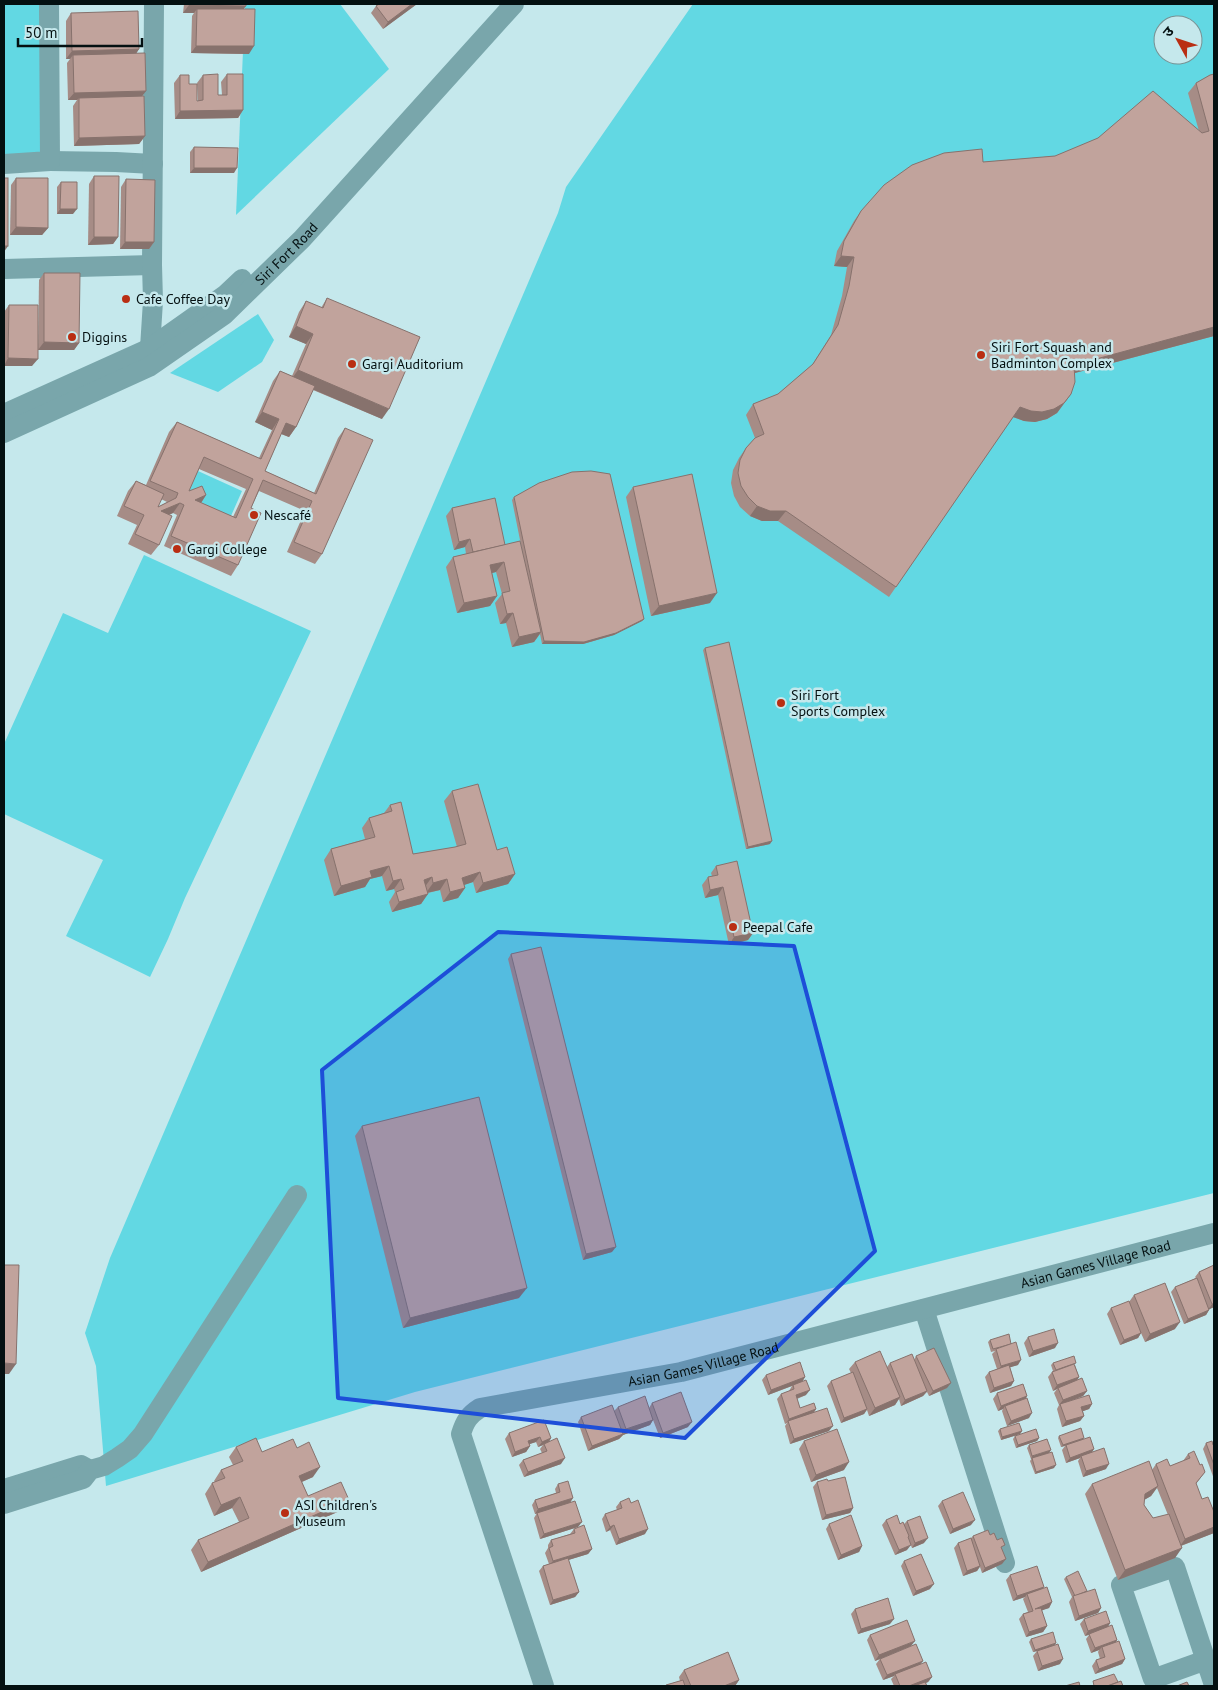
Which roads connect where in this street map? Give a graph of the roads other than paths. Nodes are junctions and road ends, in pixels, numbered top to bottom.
1 (49, 4) edge
2 (154, 4) edge
3 (498, 4) edge
4 (514, 4) edge
5 (50, 162) junction
6 (4, 164) edge
7 (153, 164) junction
8 (152, 265) junction
9 (4, 269) edge
10 (150, 348) junction
11 (4, 414) edge
12 (4, 433) edge
13 (297, 1195) dead end
14 (1214, 1233) edge
15 (924, 1309) junction
16 (90, 1470) junction
17 (4, 1488) edge
18 (4, 1504) edge
19 (1005, 1562) edge
20 (1206, 1660) junction
21 (1214, 1685) edge
22 (544, 1686) edge

1 - 5 street
2 - 7 street
3 - 10 street, Siri Fort Road
4 - 12 street, Siri Fort Road
5 - 6 street
5 - 7 street
7 - 8 street
8 - 9 street
8 - 10 street
10 - 11 street, Siri Fort Road
13 - 16 street
14 - 15 street, Asian Games Village Road
15 - 19 street
15 - 22 street, Asian Games Village Road
16 - 17 street
16 - 18 street
20 - 20 street
20 - 21 street

